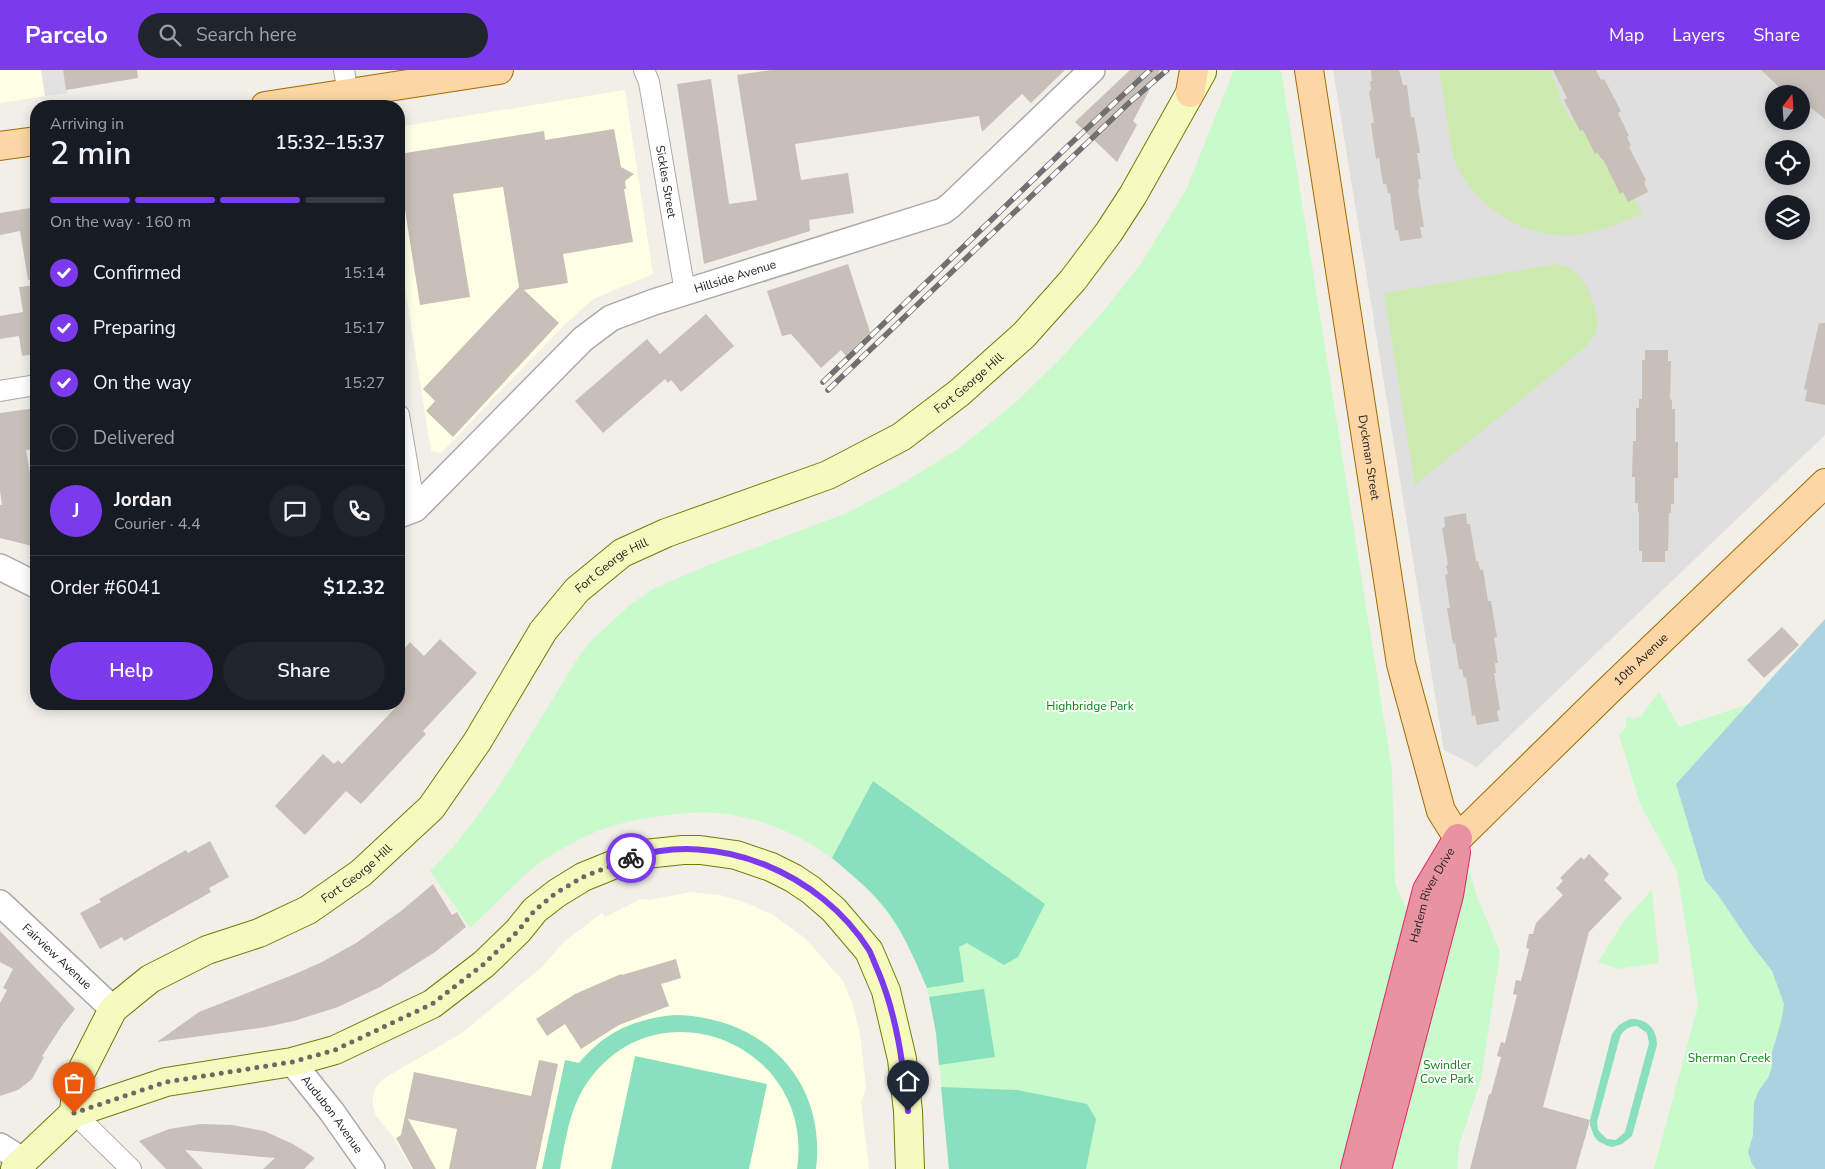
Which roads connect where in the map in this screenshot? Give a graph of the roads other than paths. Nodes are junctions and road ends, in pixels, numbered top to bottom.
1 (498, 70) edge
2 (644, 70) edge
3 (1092, 70) edge
4 (1203, 70) edge
5 (1309, 70) edge
6 (1192, 82) edge
7 (347, 90) edge
8 (296, 100) edge
9 (30, 142) edge
10 (0, 146) edge
11 (685, 292) junction
12 (30, 386) edge
13 (0, 390) edge
14 (1825, 483) edge
15 (405, 488) edge
16 (407, 512) edge
17 (0, 567) edge
18 (30, 582) edge
19 (1458, 838) junction
20 (0, 902) edge
21 (113, 1009) junction
22 (292, 1062) junction
23 (74, 1113) junction
24 (0, 1146) edge
25 (20, 1165) edge
26 (131, 1169) edge
27 (372, 1169) edge
28 (910, 1169) edge
29 (1355, 1169) edge
30 (1377, 1169) edge

1 - 7 main road
2 - 11 street, Sickles Street
3 - 11 street, Hillside Avenue
4 - 6 main road, Fort George Hill
5 - 19 main road, Dyckman Street
6 - 21 main road, Fort George Hill
7 - 8 main road
9 - 10 main road
11 - 16 street, Hillside Avenue
12 - 13 street
14 - 19 main road, 10th Avenue
15 - 16 street
17 - 18 street
19 - 29 highway, Harlem River Drive
19 - 30 highway, Harlem River Drive
20 - 21 street, Fairview Avenue
21 - 23 main road, Fort George Hill
22 - 23 main road
22 - 27 street, Audubon Avenue
22 - 28 main road
23 - 25 main road
23 - 26 street
24 - 25 street

